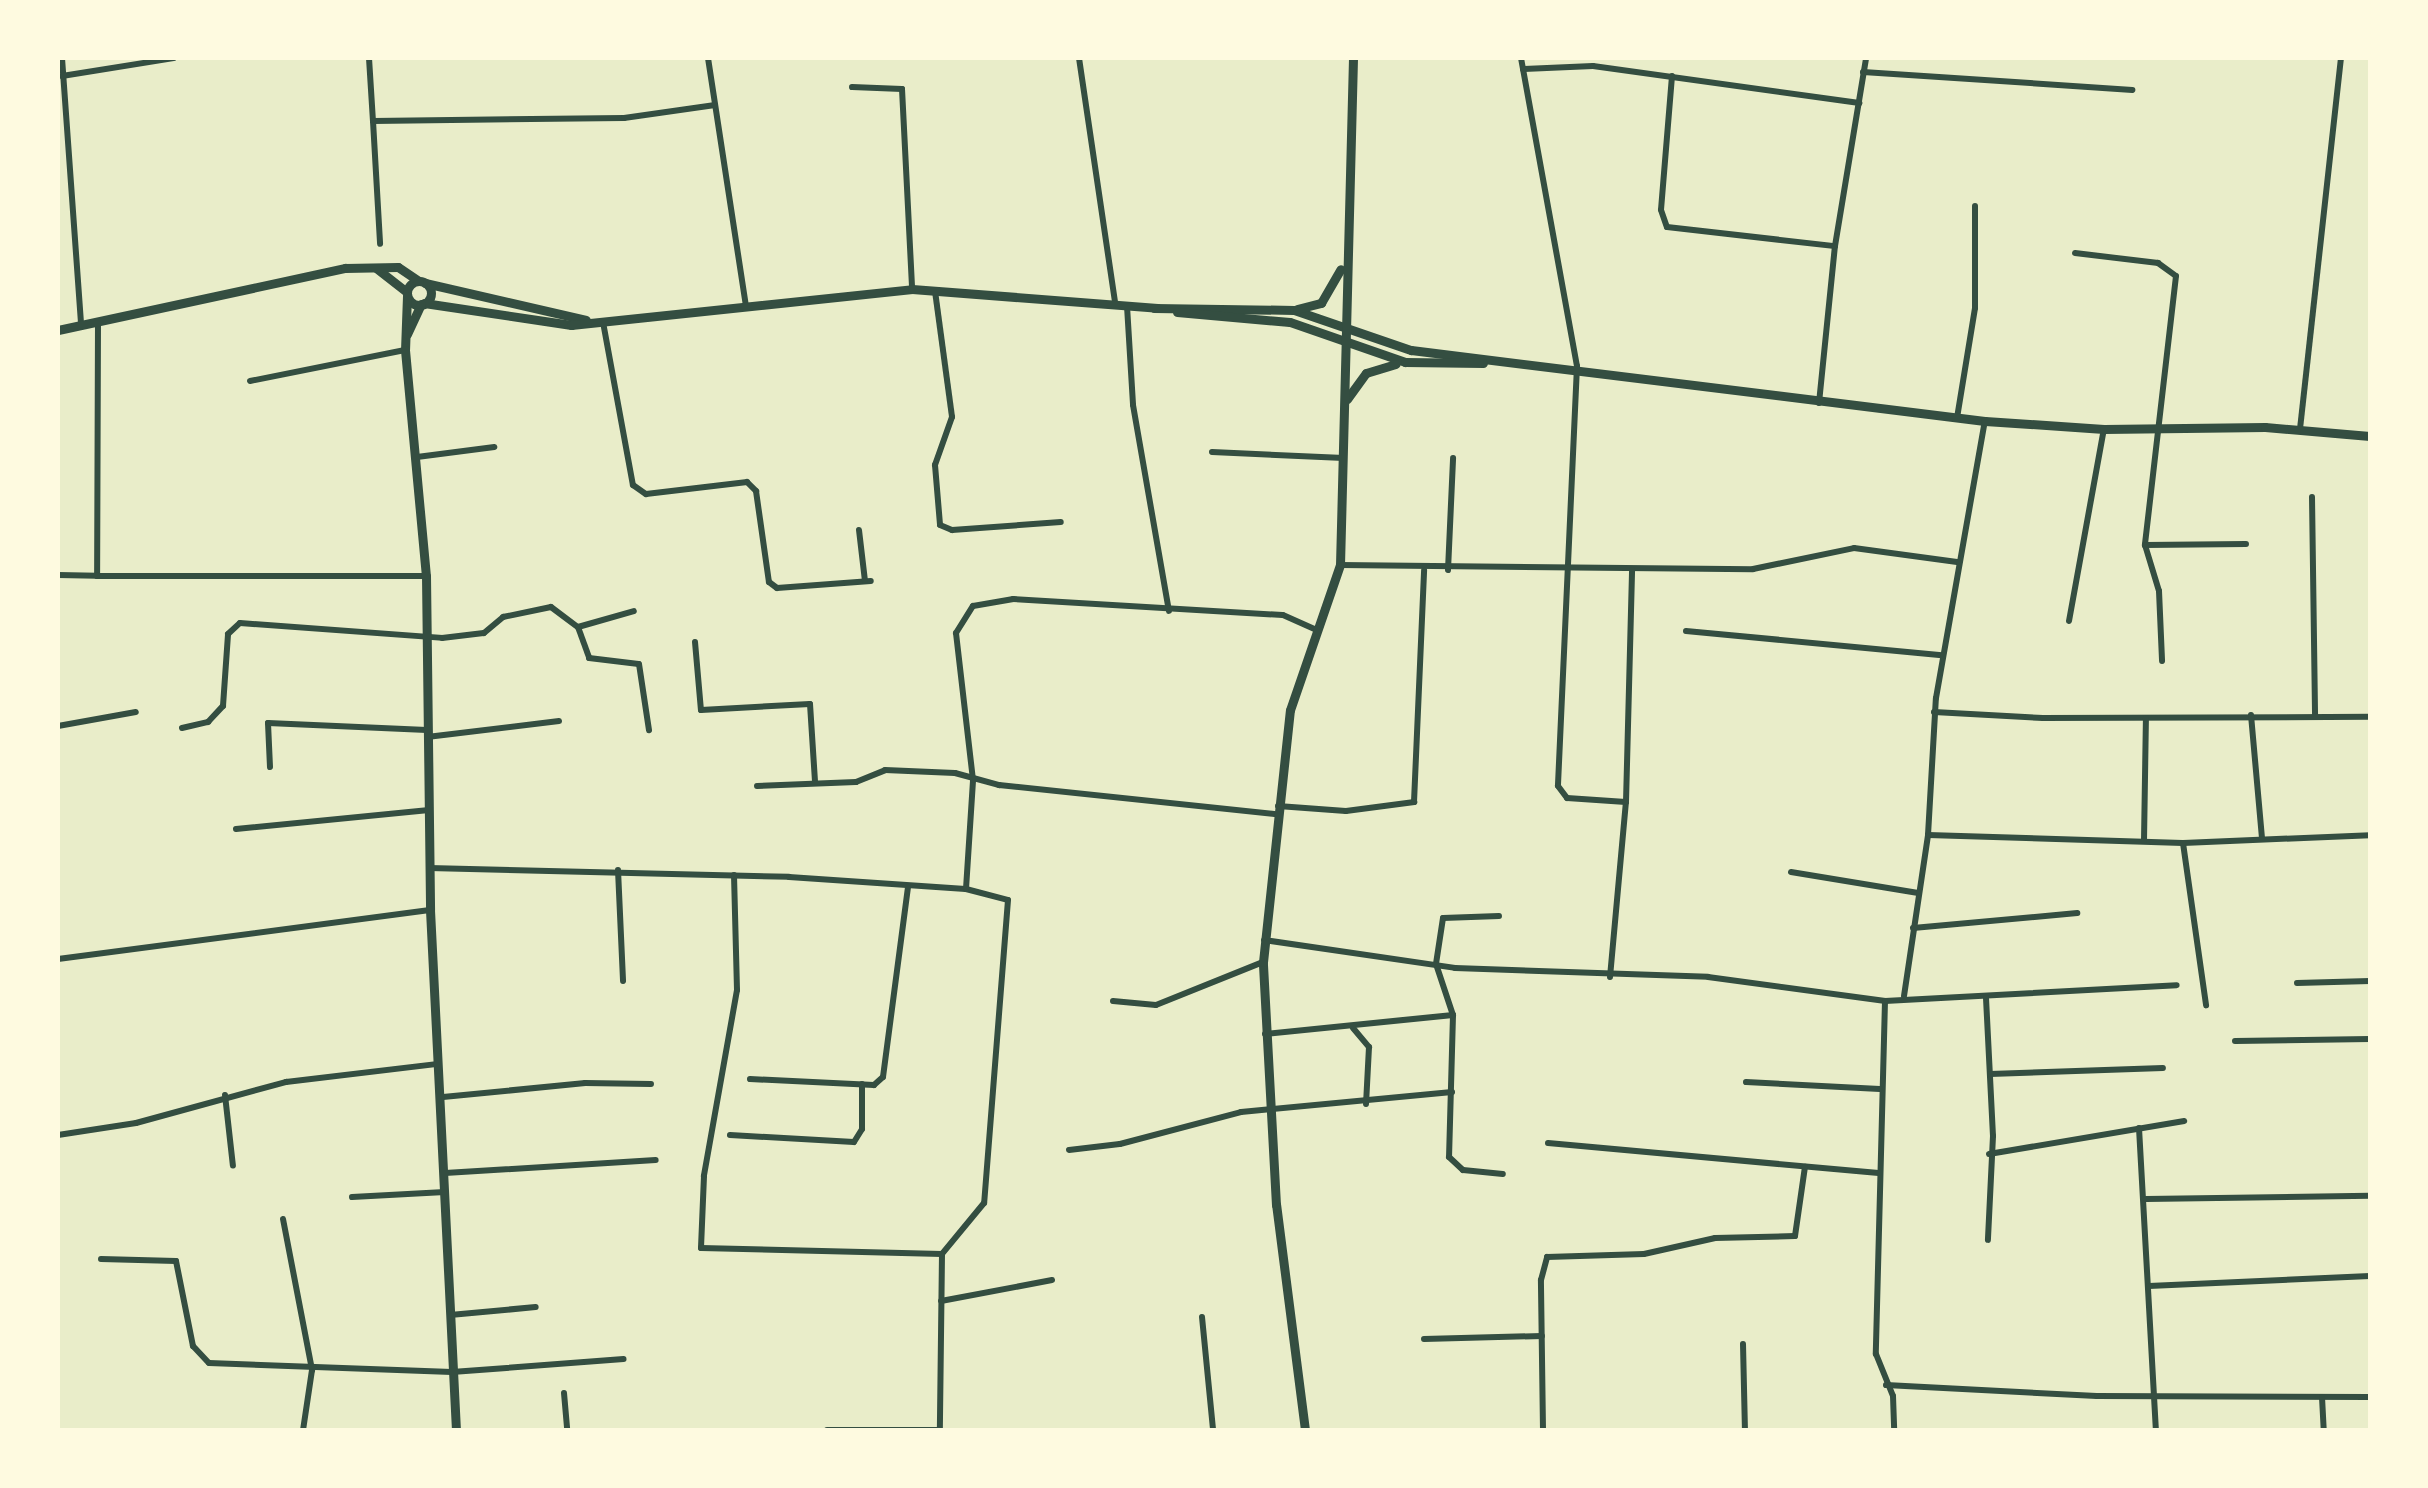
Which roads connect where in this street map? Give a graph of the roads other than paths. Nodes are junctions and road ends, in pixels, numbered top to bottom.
1 (62, 58) edge
2 (174, 58) edge
3 (370, 58) edge
4 (708, 58) edge
5 (1080, 58) edge
6 (1353, 58) edge
7 (1521, 58) edge
8 (1866, 58) edge
9 (2340, 58) edge
10 (1522, 69) junction
11 (1864, 72) junction
12 (62, 76) junction
13 (1672, 76) junction
14 (852, 87) dead end
15 (2132, 90) dead end
16 (1858, 103) junction
17 (715, 106) junction
18 (372, 121) junction
19 (61, 123) edge
20 (62, 183) edge
21 (1975, 206) dead end
22 (380, 244) dead end
23 (1835, 246) junction
24 (2075, 253) dead end
25 (1344, 257) junction
26 (369, 266) junction
27 (422, 282) junction
28 (912, 288) junction
29 (934, 290) junction
30 (407, 294) junction
31 (422, 304) junction
32 (1114, 304) junction
33 (746, 305) junction
34 (1127, 305) junction
35 (1154, 308) junction
36 (1287, 310) junction
37 (599, 322) junction
38 (98, 323) junction
39 (81, 326) junction
40 (1344, 327) junction
41 (58, 330) edge
42 (406, 336) junction
43 (1346, 342) junction
44 (406, 350) junction
45 (1501, 361) junction
46 (1405, 362) junction
47 (1576, 366) junction
48 (250, 381) dead end
49 (1819, 403) junction
50 (1345, 412) junction
51 (1956, 418) junction
52 (1985, 422) junction
53 (2300, 428) junction
54 (2104, 429) junction
55 (2161, 430) junction
56 (2370, 436) edge
57 (494, 448) dead end
58 (1212, 452) dead end
59 (417, 457) junction
60 (1344, 458) junction
61 (1453, 458) dead end
62 (2312, 498) dead end
63 (1061, 522) dead end
64 (859, 530) dead end
65 (2246, 544) dead end
66 (2145, 545) junction
67 (1957, 562) junction
68 (1340, 565) junction
69 (1564, 569) junction
70 (1424, 570) junction
71 (1448, 570) junction
72 (1632, 570) junction
73 (58, 575) edge
74 (97, 576) junction
75 (426, 576) junction
76 (634, 611) dead end
77 (1168, 611) junction
78 (2069, 621) dead end
79 (578, 627) junction
80 (1315, 629) junction
81 (1686, 631) dead end
82 (426, 637) junction
83 (694, 642) dead end
84 (1942, 654) junction
85 (2162, 660) dead end
86 (136, 712) dead end
87 (1934, 712) junction
88 (2251, 715) junction
89 (2315, 716) junction
90 (2370, 717) edge
91 (2146, 718) junction
92 (559, 720) dead end
93 (58, 726) edge
94 (182, 728) dead end
95 (648, 730) dead end
96 (427, 733) junction
97 (270, 767) dead end
98 (973, 780) junction
99 (815, 781) junction
100 (757, 786) dead end
101 (1626, 802) junction
102 (428, 810) junction
103 (1276, 810) junction
104 (236, 829) dead end
105 (1928, 835) junction
106 (2370, 835) edge
107 (2262, 838) junction
108 (2144, 841) junction
109 (2183, 843) junction
110 (429, 868) junction
111 (618, 870) junction
112 (1790, 872) dead end
113 (734, 875) junction
114 (908, 888) junction
115 (966, 889) junction
116 (1918, 893) junction
117 (430, 910) junction
118 (2077, 913) dead end
119 (1499, 916) dead end
120 (1913, 928) junction
121 (1264, 940) junction
122 (58, 959) edge
123 (1263, 962) junction
124 (1436, 964) junction
125 (1610, 977) junction
126 (2370, 980) edge
127 (624, 981) dead end
128 (2298, 983) dead end
129 (2178, 985) dead end
130 (1904, 996) junction
131 (1986, 998) junction
132 (1113, 1001) dead end
133 (1884, 1001) junction
134 (2206, 1005) dead end
135 (1453, 1015) junction
136 (1353, 1028) junction
137 (1264, 1034) junction
138 (2370, 1039) edge
139 (2235, 1041) dead end
140 (440, 1064) junction
141 (2162, 1068) dead end
142 (1990, 1074) junction
143 (750, 1079) dead end
144 (1746, 1082) dead end
145 (651, 1084) dead end
146 (862, 1084) junction
147 (1880, 1089) junction
148 (1452, 1092) junction
149 (225, 1096) junction
150 (443, 1097) junction
151 (1366, 1104) junction
152 (1267, 1110) junction
153 (2184, 1121) dead end
154 (2140, 1128) junction
155 (58, 1135) edge
156 (730, 1136) dead end
157 (1548, 1143) dead end
158 (1069, 1150) dead end
159 (1989, 1154) junction
160 (656, 1160) dead end
161 (233, 1166) dead end
162 (1805, 1167) junction
163 (444, 1173) junction
164 (1880, 1173) junction
165 (1502, 1174) dead end
166 (445, 1192) junction
167 (2370, 1196) edge
168 (352, 1198) dead end
169 (2146, 1199) junction
170 (283, 1219) dead end
171 (1988, 1240) dead end
172 (942, 1254) junction
173 (100, 1259) dead end
174 (2370, 1276) edge
175 (1052, 1280) dead end
176 (2149, 1286) junction
177 (941, 1301) junction
178 (536, 1307) dead end
179 (449, 1315) junction
180 (1202, 1317) dead end
181 (1542, 1336) junction
182 (1424, 1338) dead end
183 (1743, 1344) dead end
184 (624, 1360) dead end
185 (312, 1370) junction
186 (452, 1372) junction
187 (1886, 1384) junction
188 (564, 1393) dead end
189 (2156, 1396) junction
190 (2322, 1397) junction
191 (2370, 1398) edge
192 (304, 1430) edge
193 (456, 1430) edge
194 (567, 1430) edge
195 (827, 1430) edge
196 (940, 1430) edge
197 (1213, 1430) edge
198 (1305, 1430) edge
199 (1544, 1430) edge
200 (1746, 1430) edge
201 (1894, 1430) edge
202 (2156, 1430) edge
203 (2324, 1430) edge

1 - 12 street
2 - 12 street
3 - 18 street
4 - 17 street
5 - 32 street
6 - 25 street
7 - 10 street
8 - 11 street
9 - 53 street
10 - 13 street
10 - 47 street
11 - 15 street
11 - 16 street
12 - 19 street
13 - 16 street
13 - 23 street
14 - 28 street
16 - 23 street
17 - 18 street
17 - 33 street
18 - 22 street
19 - 20 street
20 - 39 street
21 - 51 street
23 - 49 street
24 - 55 street
25 - 36 street
25 - 40 street
26 - 27 street
26 - 30 street
26 - 38 street
27 - 30 street
27 - 31 street
27 - 37 street
28 - 29 street
28 - 33 street
29 - 32 street
29 - 63 street
30 - 31 street
30 - 42 street
31 - 37 street
31 - 42 street
32 - 34 street
33 - 37 street
34 - 35 street
34 - 77 street
35 - 36 street
35 - 43 street
36 - 40 street
37 - 64 street
38 - 39 street
38 - 74 street
39 - 41 street
40 - 43 street
40 - 45 street
42 - 44 street
43 - 46 street
43 - 50 street
44 - 48 street
44 - 59 street
45 - 46 street
45 - 47 street
46 - 50 street
47 - 49 street
47 - 69 street
49 - 51 street
50 - 60 street
51 - 52 street
52 - 54 street
52 - 67 street
53 - 55 street
53 - 56 street
54 - 55 street
54 - 78 street
55 - 66 street
57 - 59 street
58 - 60 street
59 - 75 street
60 - 68 street
61 - 71 street
62 - 89 street
65 - 66 street
66 - 85 street
67 - 72 street
67 - 84 street
68 - 70 street
68 - 80 street
69 - 71 street
69 - 72 street
69 - 101 street
70 - 71 street
70 - 103 street
72 - 101 street
73 - 74 street
74 - 75 street
75 - 82 street
76 - 79 street
77 - 80 street
77 - 98 street
79 - 82 street
79 - 95 street
80 - 103 street
81 - 84 street
82 - 94 street
82 - 96 street
83 - 99 street
84 - 87 street
86 - 93 street
87 - 91 street
87 - 105 street
88 - 89 street
88 - 91 street
88 - 107 street
89 - 90 street
91 - 108 street
92 - 96 street
96 - 97 street
96 - 102 street
98 - 99 street
98 - 103 street
98 - 115 street
99 - 100 street
101 - 125 street
102 - 104 street
102 - 110 street
103 - 121 street
105 - 108 street
105 - 116 street
106 - 107 street
107 - 109 street
108 - 109 street
109 - 134 street
110 - 111 street
110 - 117 street
111 - 113 street
111 - 127 street
112 - 116 street
113 - 114 street
113 - 172 street
114 - 115 street
114 - 146 street
115 - 172 street
116 - 120 street
117 - 122 street
117 - 140 street
118 - 120 street
119 - 124 street
120 - 130 street
121 - 123 street
121 - 124 street
123 - 132 street
123 - 137 street
124 - 125 street
124 - 135 street
125 - 133 street
126 - 128 street
129 - 131 street
130 - 131 street
130 - 133 street
131 - 142 street
133 - 147 street
135 - 136 street
135 - 148 street
136 - 137 street
136 - 151 street
137 - 152 street
138 - 139 street
140 - 149 street
140 - 150 street
141 - 142 street
142 - 159 street
143 - 146 street
144 - 147 street
145 - 150 street
146 - 156 street
147 - 164 street
148 - 151 street
148 - 165 street
149 - 155 street
149 - 161 street
150 - 163 street
151 - 152 street
152 - 158 street
152 - 198 street
153 - 154 street
154 - 159 street
154 - 169 street
157 - 162 street
159 - 171 street
160 - 163 street
162 - 164 street
162 - 181 street
163 - 166 street
164 - 187 street
166 - 168 street
166 - 179 street
167 - 169 street
169 - 176 street
170 - 185 street
172 - 177 street
173 - 185 street
174 - 176 street
175 - 177 street
176 - 189 street
177 - 196 street
178 - 179 street
179 - 186 street
180 - 197 street
181 - 182 street
181 - 199 street
183 - 200 street
184 - 186 street
185 - 186 street
185 - 192 street
186 - 193 street
187 - 189 street
187 - 201 street
188 - 194 street
189 - 190 street
189 - 202 street
190 - 191 street
190 - 203 street
195 - 196 street

